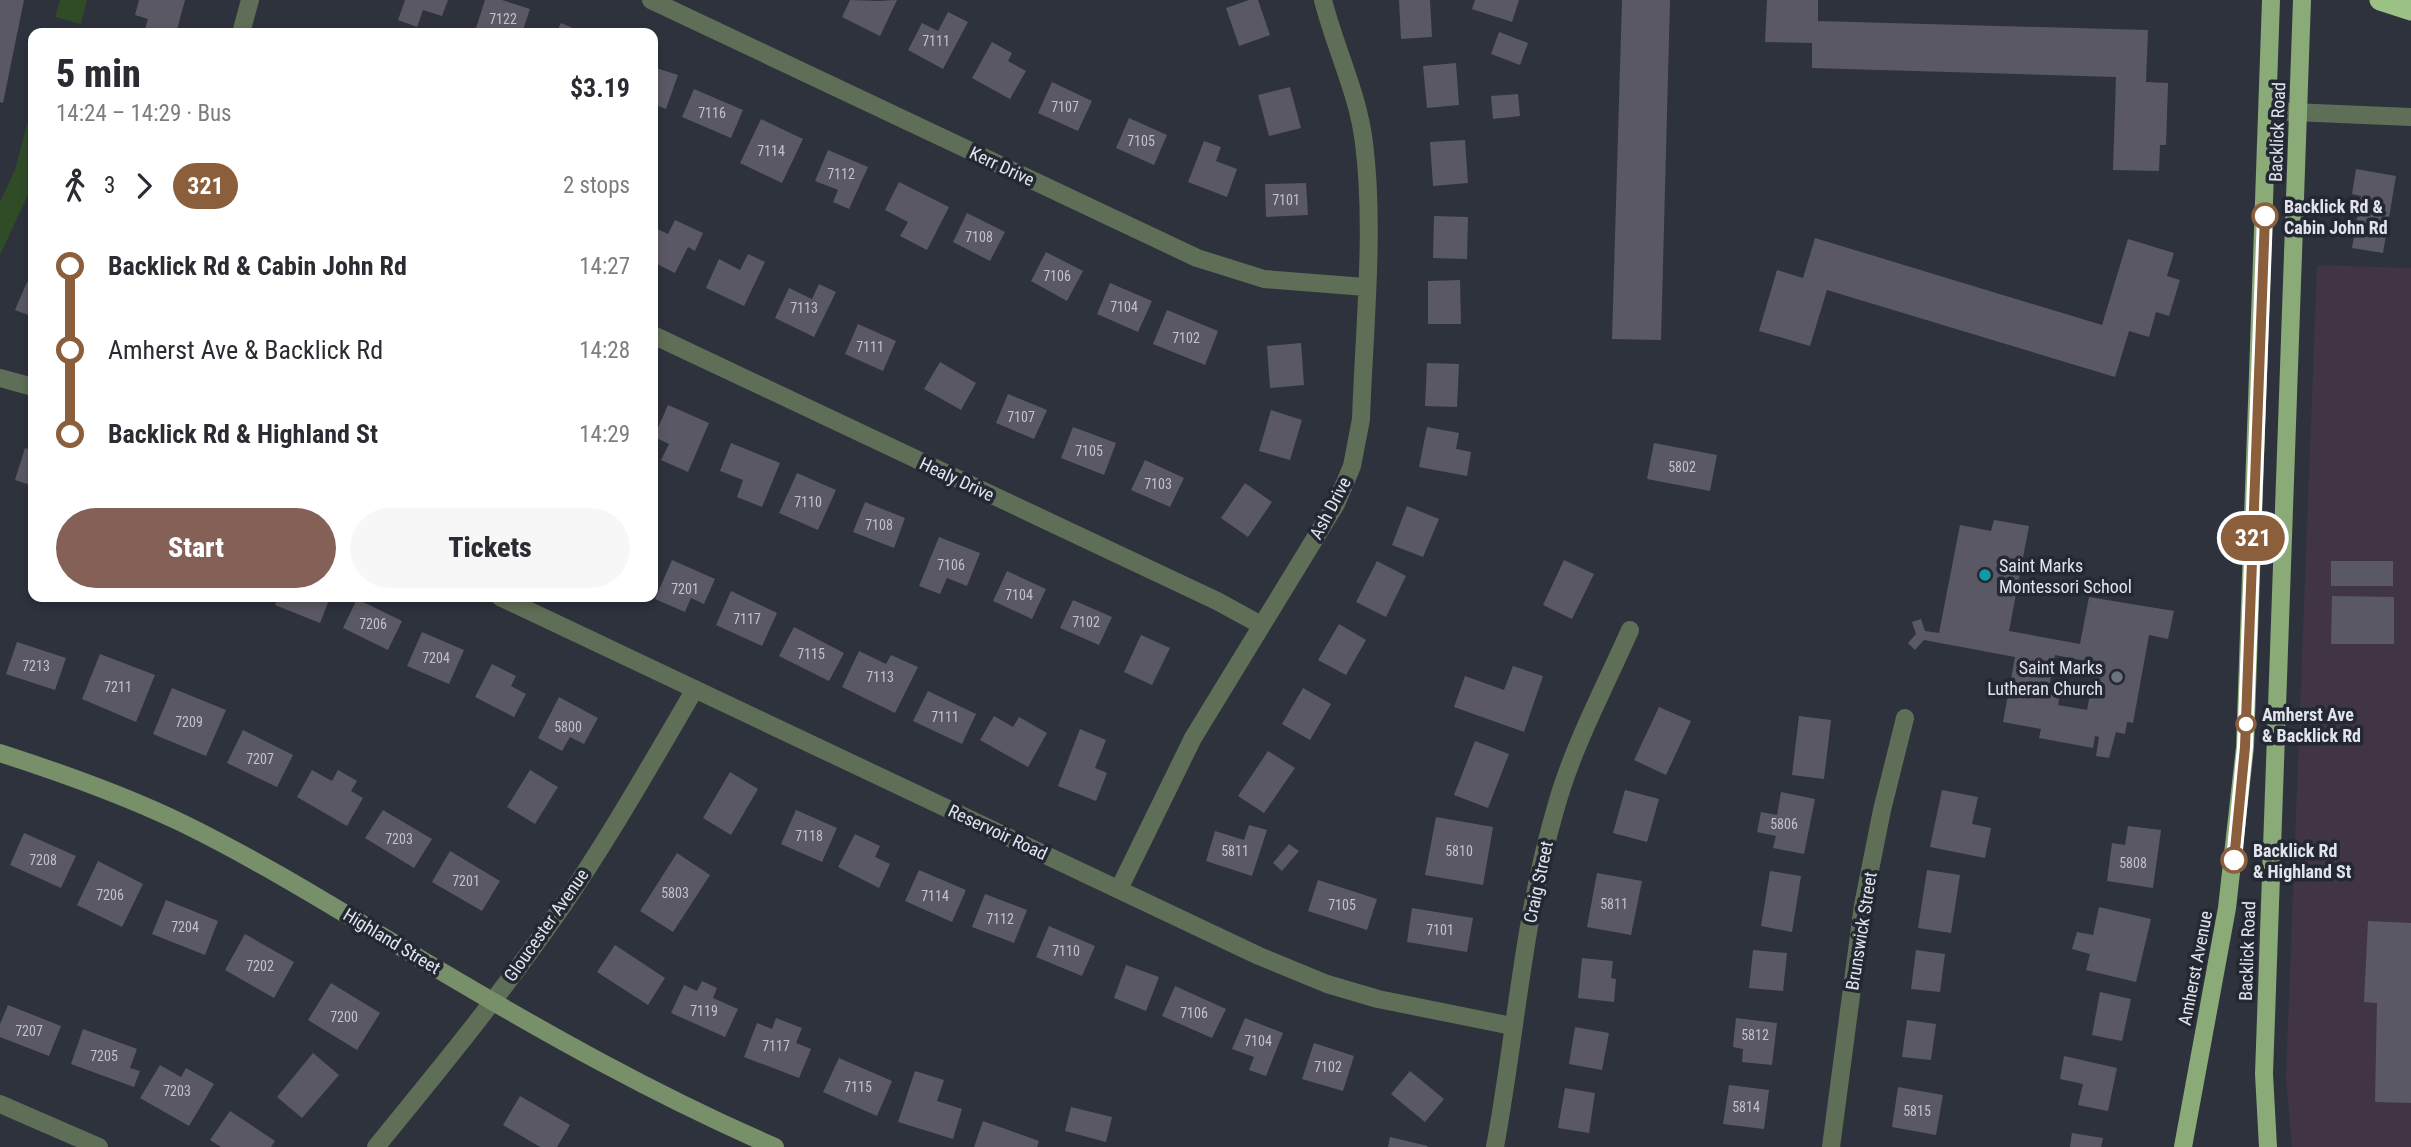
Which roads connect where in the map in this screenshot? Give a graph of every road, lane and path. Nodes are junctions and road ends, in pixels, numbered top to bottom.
1 (250, 0) edge
2 (651, 0) edge
3 (1323, 0) edge
4 (2272, 0) edge
5 (2302, 0) edge
6 (2380, 0) edge
7 (2411, 10) edge
8 (242, 28) edge
9 (2269, 111) junction
10 (2299, 113) junction
11 (2411, 117) edge
12 (1365, 287) junction
13 (658, 337) edge
14 (0, 378) edge
15 (28, 386) edge
16 (511, 602) edge
17 (1261, 625) junction
18 (1630, 630) dead end
19 (695, 689) junction
20 (1905, 718) dead end
21 (0, 753) edge
22 (2241, 796) joint
23 (1119, 889) junction
24 (493, 1001) junction
25 (1512, 1026) junction
26 (0, 1104) edge
27 (99, 1147) edge
28 (376, 1147) edge
29 (775, 1147) edge
30 (1495, 1147) edge
31 (1831, 1147) edge
32 (2183, 1147) edge
33 (2268, 1147) edge

1 - 8 street
2 - 12 street, Kerr Drive
3 - 12 street, Ash Drive
4 - 9 main road, Backlick Road
5 - 10 main road, Backlick Road
6 - 7 highway
9 - 10 street
9 - 22 main road, Backlick Road
10 - 11 street
10 - 33 main road, Backlick Road
12 - 17 street, Ash Drive
13 - 17 street, Healy Drive
14 - 15 street
16 - 19 street, Reservoir Road
17 - 23 street, Ash Drive
18 - 25 street, Craig Street
19 - 23 street, Reservoir Road
19 - 24 street, Gloucester Avenue
20 - 31 street, Brunswick Street
21 - 24 street, Highland Street
22 - 32 main road, Amherst Avenue
23 - 25 street, Reservoir Road
24 - 28 street, Gloucester Avenue
24 - 29 street, Highland Street
25 - 30 street, Craig Street
26 - 27 street

